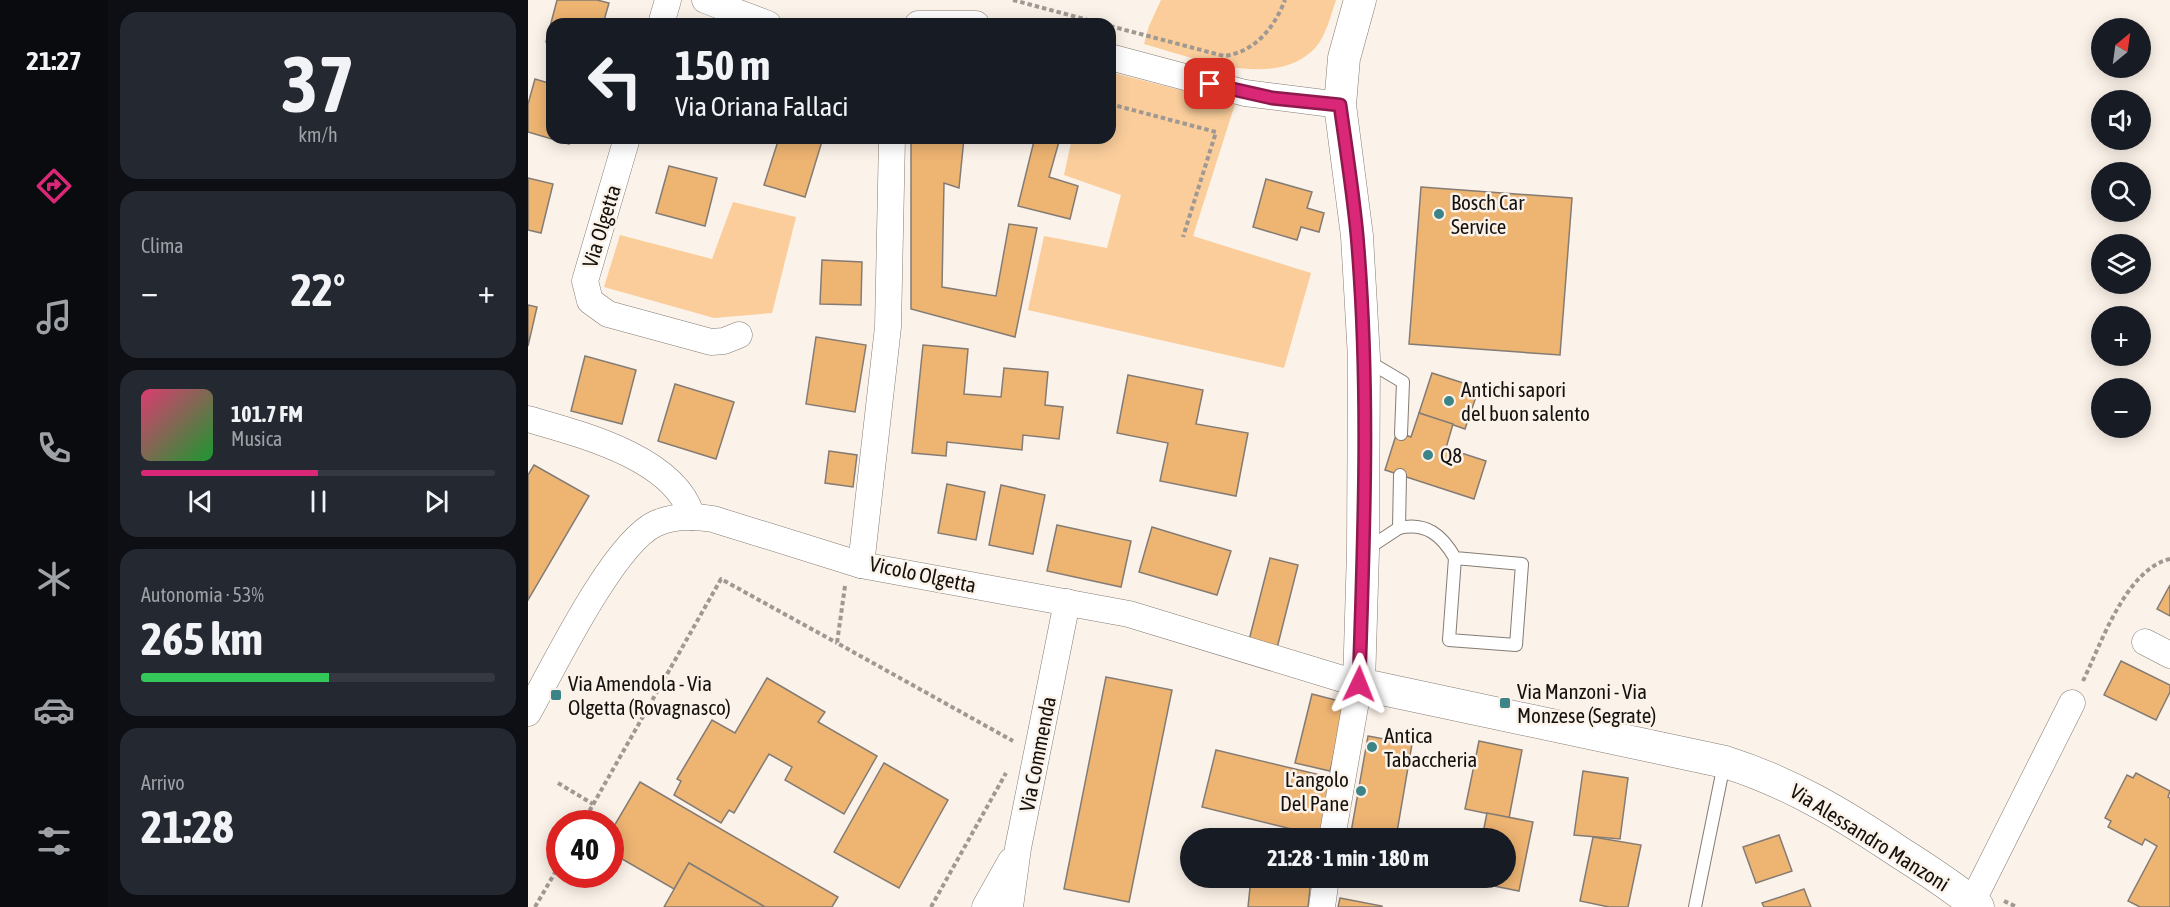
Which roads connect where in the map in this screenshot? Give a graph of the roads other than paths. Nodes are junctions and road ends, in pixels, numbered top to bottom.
1 (668, 0) edge
2 (705, 0) edge
3 (1360, 0) edge
4 (663, 18) edge
5 (752, 18) edge
6 (1116, 59) edge
7 (1340, 105) junction
8 (625, 144) edge
9 (892, 144) edge
10 (739, 335) dead end
11 (1364, 358) junction
12 (528, 419) edge
13 (1401, 434) dead end
14 (1401, 475) dead end
15 (692, 517) junction
16 (1399, 528) junction
17 (1363, 551) junction
18 (1455, 558) junction
19 (855, 563) junction
20 (1066, 602) junction
21 (2145, 642) dead end
22 (2170, 654) edge
23 (1359, 684) junction
24 (2072, 703) road end
25 (528, 713) edge
26 (1725, 762) junction
27 (1334, 828) edge
28 (1018, 848) junction
29 (1325, 888) edge
30 (1975, 904) edge
31 (985, 907) edge
32 (1010, 907) edge
33 (1322, 907) edge
34 (1695, 907) edge

1 - 4 street
2 - 5 street
3 - 7 street
6 - 7 street
7 - 11 street
8 - 10 street, Via Olgetta
9 - 19 street, Vicolo Olgetta
11 - 13 lane
11 - 17 street
12 - 15 street
14 - 16 lane
15 - 19 street, Vicolo Olgetta
15 - 25 street, Vicolo Olgetta
16 - 17 lane
16 - 18 lane
17 - 23 street
18 - 18 lane
19 - 20 street, Vicolo Olgetta
20 - 23 street, Vicolo Olgetta
20 - 28 street, Via Commenda
21 - 22 street
23 - 26 street, Via Alessandro Manzoni
23 - 27 street
24 - 30 street
26 - 30 street, Via Alessandro Manzoni
26 - 34 lane
28 - 31 street
28 - 32 street, Via Commenda
29 - 33 street

